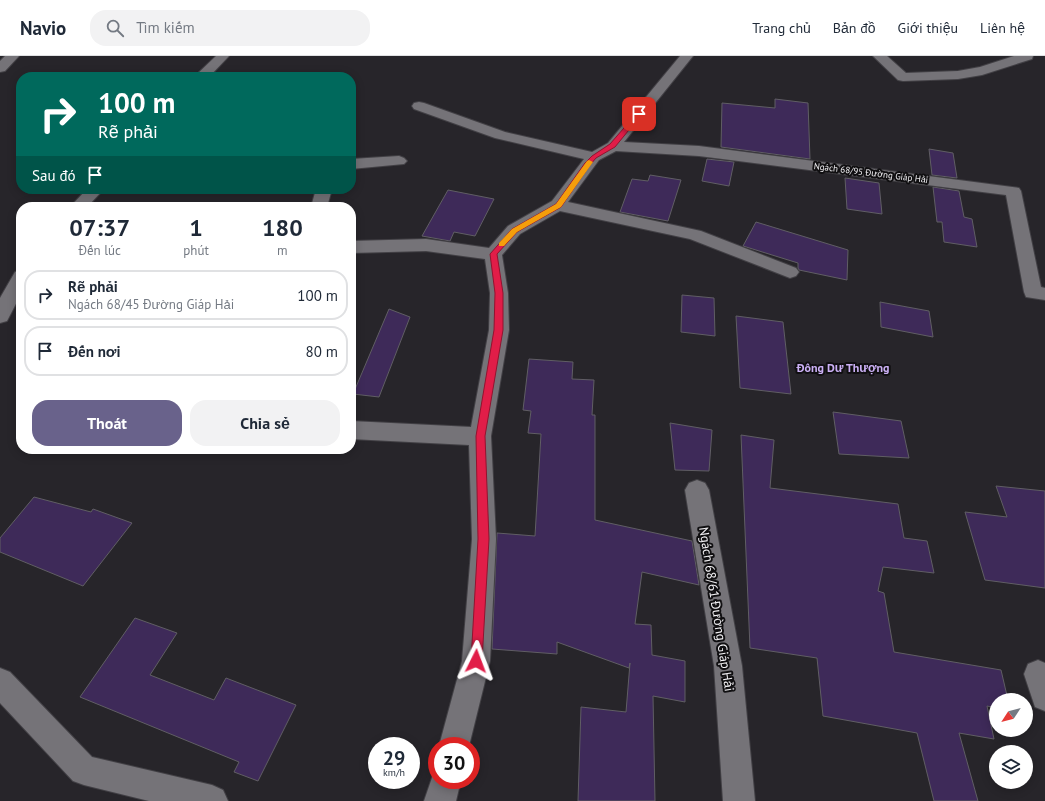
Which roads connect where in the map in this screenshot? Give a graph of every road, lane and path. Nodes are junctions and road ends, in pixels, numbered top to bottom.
1 (13, 56) edge
2 (223, 56) edge
3 (674, 56) edge
4 (687, 56) edge
5 (879, 56) edge
6 (1027, 56) edge
7 (0, 68) edge
8 (206, 72) edge
9 (674, 72) junction
10 (419, 106) dead end
11 (612, 146) junction
12 (594, 157) junction
13 (399, 160) dead end
14 (356, 164) edge
15 (91, 194) edge
16 (83, 202) edge
17 (558, 205) junction
18 (356, 247) edge
19 (493, 254) junction
20 (790, 272) dead end
21 (16, 286) edge
22 (1045, 294) edge
23 (0, 316) edge
24 (356, 430) edge
25 (480, 436) junction
26 (697, 490) dead end
27 (0, 682) edge
28 (456, 737) edge
29 (443, 789) edge
30 (212, 801) edge
31 (440, 801) edge
32 (739, 801) edge

1 - 7 street
2 - 8 street
3 - 9 street
4 - 9 street
5 - 6 street
9 - 11 street
10 - 12 street
11 - 12 street
11 - 22 street, Ngách 68/95 Đường Giáp Hải
12 - 17 street
13 - 14 street
15 - 16 street
17 - 19 street
17 - 20 street
18 - 19 street
19 - 25 street
21 - 23 street
24 - 25 street
25 - 28 street
26 - 32 street, Ngách 68/61 Đường Giáp Hải
27 - 30 street
29 - 31 street

